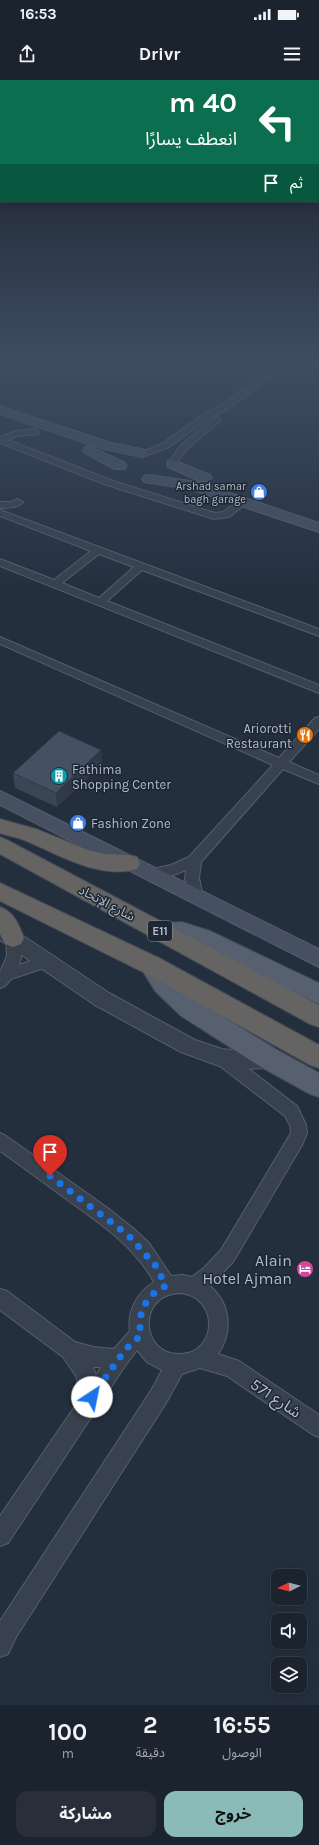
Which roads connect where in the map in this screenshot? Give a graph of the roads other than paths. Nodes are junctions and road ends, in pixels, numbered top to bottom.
1 (0, 440) edge
2 (58, 440) edge
3 (90, 440) edge
4 (173, 440) edge
5 (192, 440) edge
6 (143, 453) junction
7 (172, 463) junction
8 (126, 472) junction
9 (149, 479) junction
10 (18, 502) dead end
11 (243, 502) junction
12 (0, 505) edge
13 (0, 513) edge
14 (319, 517) edge
15 (319, 528) edge
16 (98, 550) junction
17 (0, 562) edge
18 (141, 566) junction
19 (55, 584) junction
20 (100, 602) junction
21 (319, 633) edge
22 (0, 640) edge
23 (319, 689) edge
24 (319, 721) edge
25 (281, 763) junction
26 (319, 780) edge
27 (0, 797) edge
28 (0, 826) edge
29 (0, 845) edge
30 (194, 861) junction
31 (130, 863) junction
32 (152, 874) junction
33 (0, 891) edge
34 (196, 896) junction
35 (0, 916) edge
36 (162, 932) junction
37 (6, 934) edge
38 (319, 959) edge
39 (45, 962) junction
40 (151, 965) junction
41 (3, 978) edge
42 (319, 994) edge
43 (319, 1017) edge
44 (222, 1058) junction
45 (319, 1058) edge
46 (270, 1060) junction
47 (319, 1086) edge
48 (0, 1141) edge
49 (166, 1286) junction
50 (195, 1287) junction
51 (0, 1298) edge
52 (141, 1335) junction
53 (215, 1341) junction
54 (70, 1350) junction
55 (201, 1359) junction
56 (118, 1360) junction
57 (176, 1365) junction
58 (232, 1368) junction
59 (92, 1397) junction
60 (319, 1427) edge
61 (0, 1535) edge
62 (3, 1636) edge

1 - 11 street
2 - 8 main road
3 - 6 main road
4 - 6 street
5 - 7 street
6 - 7 main road
6 - 8 main road
7 - 9 main road
7 - 14 main road
8 - 9 main road
9 - 11 main road
10 - 12 street
11 - 15 main road
13 - 16 street
16 - 18 street
16 - 19 street
17 - 19 street
18 - 20 street
18 - 21 street
19 - 20 street
20 - 23 street
22 - 25 street
24 - 25 street
25 - 26 street
25 - 30 street
27 - 31 main road
28 - 31 highway
29 - 36 highway, شارع الإتحاد / E11
30 - 32 street
30 - 34 street
31 - 32 main road
32 - 34 main road
33 - 40 highway
34 - 38 main road
35 - 37 highway
36 - 42 main road
36 - 43 highway, شارع الإتحاد / E11
37 - 39 street
37 - 41 street
39 - 41 street
39 - 44 street
40 - 45 highway
40 - 46 main road
44 - 46 street
44 - 50 street
46 - 47 main road
48 - 49 street
49 - 50 street
49 - 52 street
50 - 53 street
51 - 54 street
52 - 56 street
52 - 57 street
53 - 55 street
53 - 58 street, شارع 571
54 - 56 street
54 - 59 street
55 - 57 street
55 - 58 street, شارع 571
56 - 59 street
57 - 62 street
58 - 60 street, شارع 571
59 - 61 street

